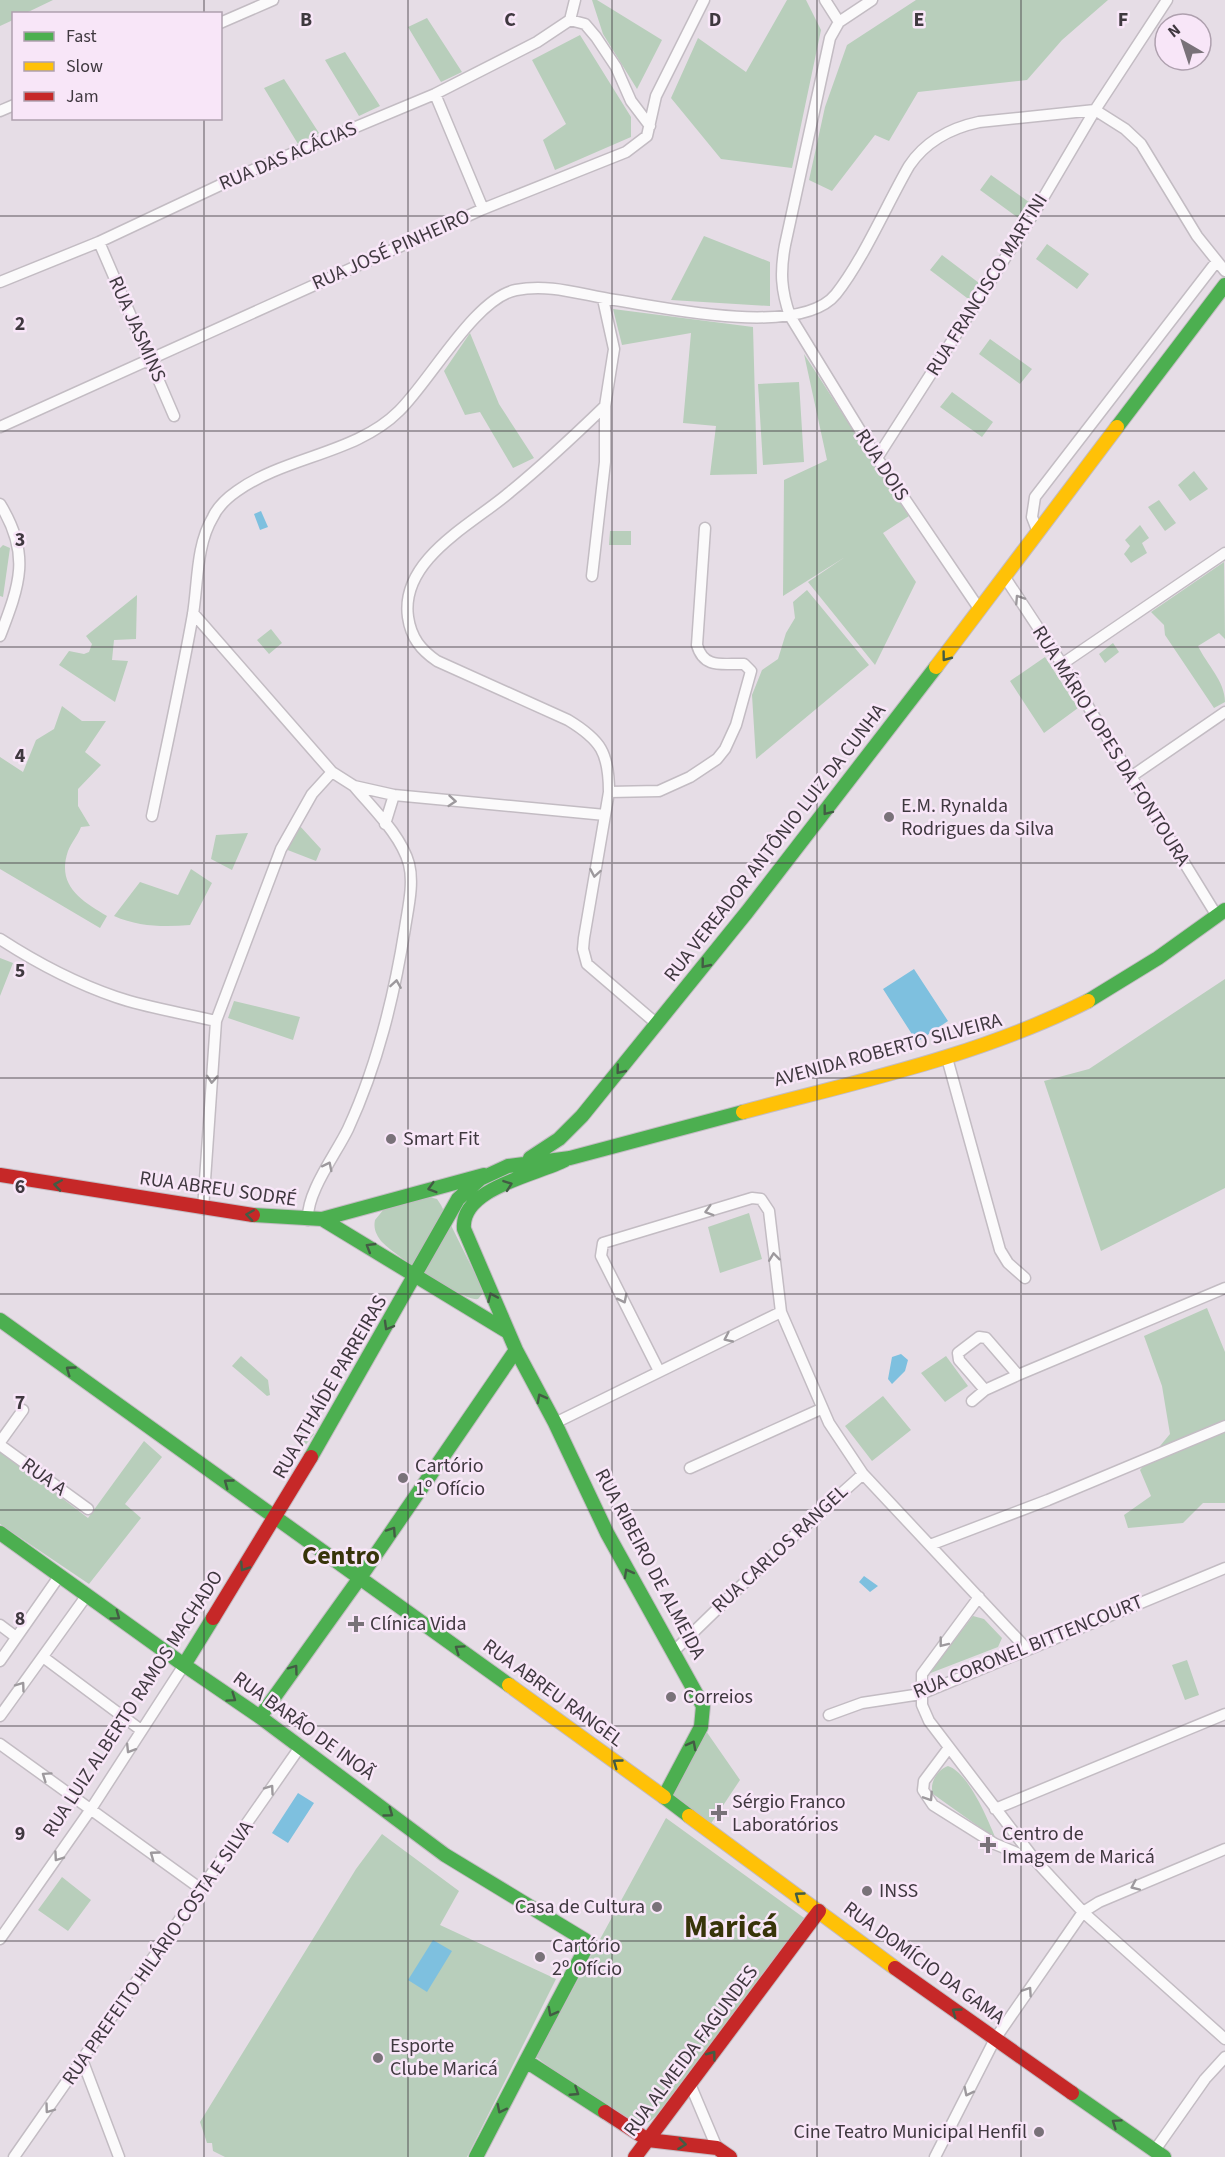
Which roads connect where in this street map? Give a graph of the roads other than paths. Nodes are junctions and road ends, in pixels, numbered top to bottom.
1 (273, 0) edge
2 (575, 0) edge
3 (704, 0) edge
4 (825, 0) edge
5 (872, 0) edge
6 (1167, 0) edge
7 (570, 20) junction
8 (222, 22) edge
9 (839, 22) junction
10 (435, 94) junction
11 (1095, 110) junction
12 (650, 126) junction
13 (483, 209) junction
14 (99, 242) junction
15 (1217, 261) junction
16 (1225, 271) edge
17 (0, 282) edge
18 (1225, 285) edge
19 (603, 298) junction
20 (790, 316) junction
21 (150, 359) junction
22 (605, 406) junction
23 (174, 416) dead end
24 (0, 427) edge
25 (877, 458) junction
26 (0, 504) edge
27 (705, 528) dead end
28 (1037, 530) junction
29 (1225, 553) edge
30 (592, 576) dead end
31 (1004, 576) junction
32 (980, 610) junction
33 (193, 613) junction
34 (0, 636) edge
35 (1062, 664) junction
36 (1225, 712) edge
37 (332, 772) junction
38 (1131, 776) junction
39 (354, 786) junction
40 (609, 792) junction
41 (394, 795) junction
42 (605, 815) junction
43 (152, 816) dead end
44 (385, 824) junction
45 (1221, 913) edge
46 (0, 939) edge
47 (216, 1021) junction
48 (657, 1024) junction
49 (947, 1058) junction
50 (570, 1158) junction
51 (525, 1162) junction
52 (488, 1173) junction
53 (0, 1175) edge
54 (203, 1209) junction
55 (315, 1220) junction
56 (467, 1239) joint
57 (417, 1276) junction
58 (1025, 1278) dead end
59 (1225, 1288) edge
60 (781, 1312) junction
61 (0, 1320) edge
62 (508, 1332) junction
63 (516, 1350) junction
64 (659, 1371) junction
65 (1018, 1375) junction
66 (986, 1390) junction
67 (972, 1401) dead end
68 (821, 1409) junction
69 (23, 1410) dead end
70 (555, 1423) junction
71 (1225, 1426) edge
72 (0, 1444) edge
73 (690, 1468) dead end
74 (863, 1474) junction
75 (88, 1509) dead end
76 (276, 1518) junction
77 (0, 1533) edge
78 (930, 1545) junction
79 (1225, 1569) edge
80 (60, 1575) junction
81 (359, 1580) junction
82 (87, 1595) junction
83 (979, 1597) junction
84 (0, 1625) edge
85 (16, 1637) junction
86 (1026, 1648) junction
87 (674, 1652) junction
88 (43, 1657) junction
89 (0, 1660) edge
90 (184, 1665) junction
91 (921, 1694) junction
92 (1225, 1714) edge
93 (829, 1715) dead end
94 (0, 1716) edge
95 (260, 1717) junction
96 (141, 1730) junction
97 (0, 1744) edge
98 (300, 1747) junction
99 (948, 1749) junction
100 (664, 1797) junction
101 (92, 1809) junction
102 (995, 1809) junction
103 (1225, 1849) edge
104 (1035, 1860) junction
105 (201, 1889) junction
106 (819, 1911) junction
107 (1083, 1912) junction
108 (0, 1940) edge
109 (995, 2039) junction
110 (1225, 2039) edge
111 (1225, 2057) edge
112 (526, 2061) junction
113 (83, 2062) junction
114 (690, 2084) junction
115 (648, 2140) junction
116 (717, 2148) junction
117 (1159, 2153) edge
118 (14, 2157) edge
119 (120, 2157) edge
120 (476, 2157) edge
121 (635, 2157) edge
122 (730, 2157) edge
123 (935, 2157) edge

1 - 8 street
2 - 7 street
3 - 12 street, RUA JOSÉ PINHEIRO
4 - 9 street
5 - 9 street
6 - 11 street, RUA FRANCISCO MARTINI
7 - 10 street, RUA DAS ACÁCIAS
7 - 12 street
9 - 20 street, RUA DOIS
10 - 13 street
10 - 14 street, RUA DAS ACÁCIAS
11 - 15 street
11 - 20 street
11 - 25 street, RUA FRANCISCO MARTINI
12 - 13 street, RUA JOSÉ PINHEIRO
13 - 21 street, RUA JOSÉ PINHEIRO
14 - 17 street, RUA DAS ACÁCIAS
14 - 21 street, RUA JASMINS
15 - 16 street
15 - 28 street
18 - 28 main road, RUA VEREADOR ANTÔNIO LUIZ DA CUNHA
19 - 20 street
19 - 22 street
19 - 33 street
20 - 25 street, RUA DOIS
21 - 23 street, RUA JASMINS
21 - 24 street, RUA JOSÉ PINHEIRO
22 - 30 street
22 - 40 street
25 - 32 street, RUA DOIS
26 - 34 street
27 - 40 street
28 - 31 main road, RUA VEREADOR ANTÔNIO LUIZ DA CUNHA
29 - 35 street
31 - 32 main road, RUA VEREADOR ANTÔNIO LUIZ DA CUNHA
35 -> 31 street, RUA MÁRIO LOPES DA FONTOURA
32 -> 48 main road, RUA VEREADOR ANTÔNIO LUIZ DA CUNHA
33 - 37 street
33 - 43 street
35 - 38 street, RUA MÁRIO LOPES DA FONTOURA
36 - 38 street
37 - 39 street
37 - 47 street
38 - 45 street, RUA MÁRIO LOPES DA FONTOURA
39 - 41 street
39 - 44 street
40 - 42 street
41 -> 42 street
41 - 44 street
42 -> 48 street
55 -> 44 street
45 - 49 main road, AVENIDA ROBERTO SILVEIRA
46 - 47 street
47 -> 54 street
48 -> 51 main road, RUA VEREADOR ANTÔNIO LUIZ DA CUNHA
49 - 50 main road, AVENIDA ROBERTO SILVEIRA
49 - 58 street
50 - 51 main road, AVENIDA ROBERTO SILVEIRA
56 -> 50 main road, AVENIDA ROBERTO SILVEIRA
51 - 52 main road, AVENIDA ROBERTO SILVEIRA
52 -> 55 main road, AVENIDA ROBERTO SILVEIRA
52 - 57 main road, RUA ATHAÍDE PARREIRAS
54 -> 53 main road, RUA ABREU SODRÉ
55 -> 54 main road, RUA ABREU SODRÉ
57 -> 55 main road, RUA ABREU SODRÉ
62 -> 56 main road, RUA RIBEIRO DE ALMEIDA
57 - 62 main road, RUA ABREU SODRÉ
57 -> 76 main road, RUA ATHAÍDE PARREIRAS
59 - 65 street
60 -> 64 street
60 -> 64 street
60 - 68 street
76 -> 61 main road, RUA ABREU RANGEL
62 - 63 main road, RUA RIBEIRO DE ALMEIDA
70 -> 63 main road, RUA RIBEIRO DE ALMEIDA
81 -> 63 main road
64 - 70 street
65 - 66 street
65 - 66 street
66 - 67 street
68 - 73 street
68 - 74 street
69 - 72 street
87 -> 70 main road, RUA RIBEIRO DE ALMEIDA
71 - 78 street
72 - 75 street, RUA A
74 - 78 street
74 - 87 street, RUA CARLOS RANGEL
76 - 81 main road, RUA ABREU RANGEL
76 -> 90 main road, RUA LUIZ ALBERTO RAMOS MACHADO
77 - 80 main road, RUA BARÃO DE INOÃ
78 - 83 street
79 - 86 street, RUA CORONEL BITTENCOURT
80 - 82 main road, RUA BARÃO DE INOÃ
80 - 85 street
95 -> 81 main road
100 -> 81 main road, RUA ABREU RANGEL
82 - 88 street
82 -> 90 main road, RUA BARÃO DE INOÃ
83 - 86 street
83 -> 91 street
84 - 85 street
85 - 89 street
86 - 91 street, RUA CORONEL BITTENCOURT
100 -> 87 main road, RUA RIBEIRO DE ALMEIDA
94 -> 88 street
88 - 96 street
90 -> 95 main road, RUA BARÃO DE INOÃ
90 - 96 street, RUA LUIZ ALBERTO RAMOS MACHADO
91 - 93 street, RUA CORONEL BITTENCOURT
91 - 99 street
92 - 102 street
95 - 98 main road, RUA BARÃO DE INOÃ
96 -> 101 street, RUA LUIZ ALBERTO RAMOS MACHADO
101 -> 97 street
105 -> 98 street, RUA PREFEITO HILÁRIO COSTA E SILVA
98 -> 112 main road, RUA BARÃO DE INOÃ
99 - 102 street
99 -> 104 street
106 -> 100 main road, RUA DOMÍCIO DA GAMA
105 -> 101 street
101 -> 108 street, RUA LUIZ ALBERTO RAMOS MACHADO
102 - 104 street
103 -> 107 street
104 - 107 street
105 - 113 street, RUA PREFEITO HILÁRIO COSTA E SILVA
109 -> 106 main road, RUA DOMÍCIO DA GAMA
114 -> 106 main road, RUA ALMEIDA FAGUNDES
109 -> 107 street
107 - 110 street
117 -> 109 main road, RUA DOMÍCIO DA GAMA
109 -> 123 street
111 - 117 street
112 -> 115 main road
112 -> 120 main road
113 -> 118 street, RUA PREFEITO HILÁRIO COSTA E SILVA
113 - 119 street
114 - 115 main road, RUA ALMEIDA FAGUNDES
114 - 116 street
115 -> 116 main road
115 - 121 main road, RUA ALMEIDA FAGUNDES
116 - 122 main road

